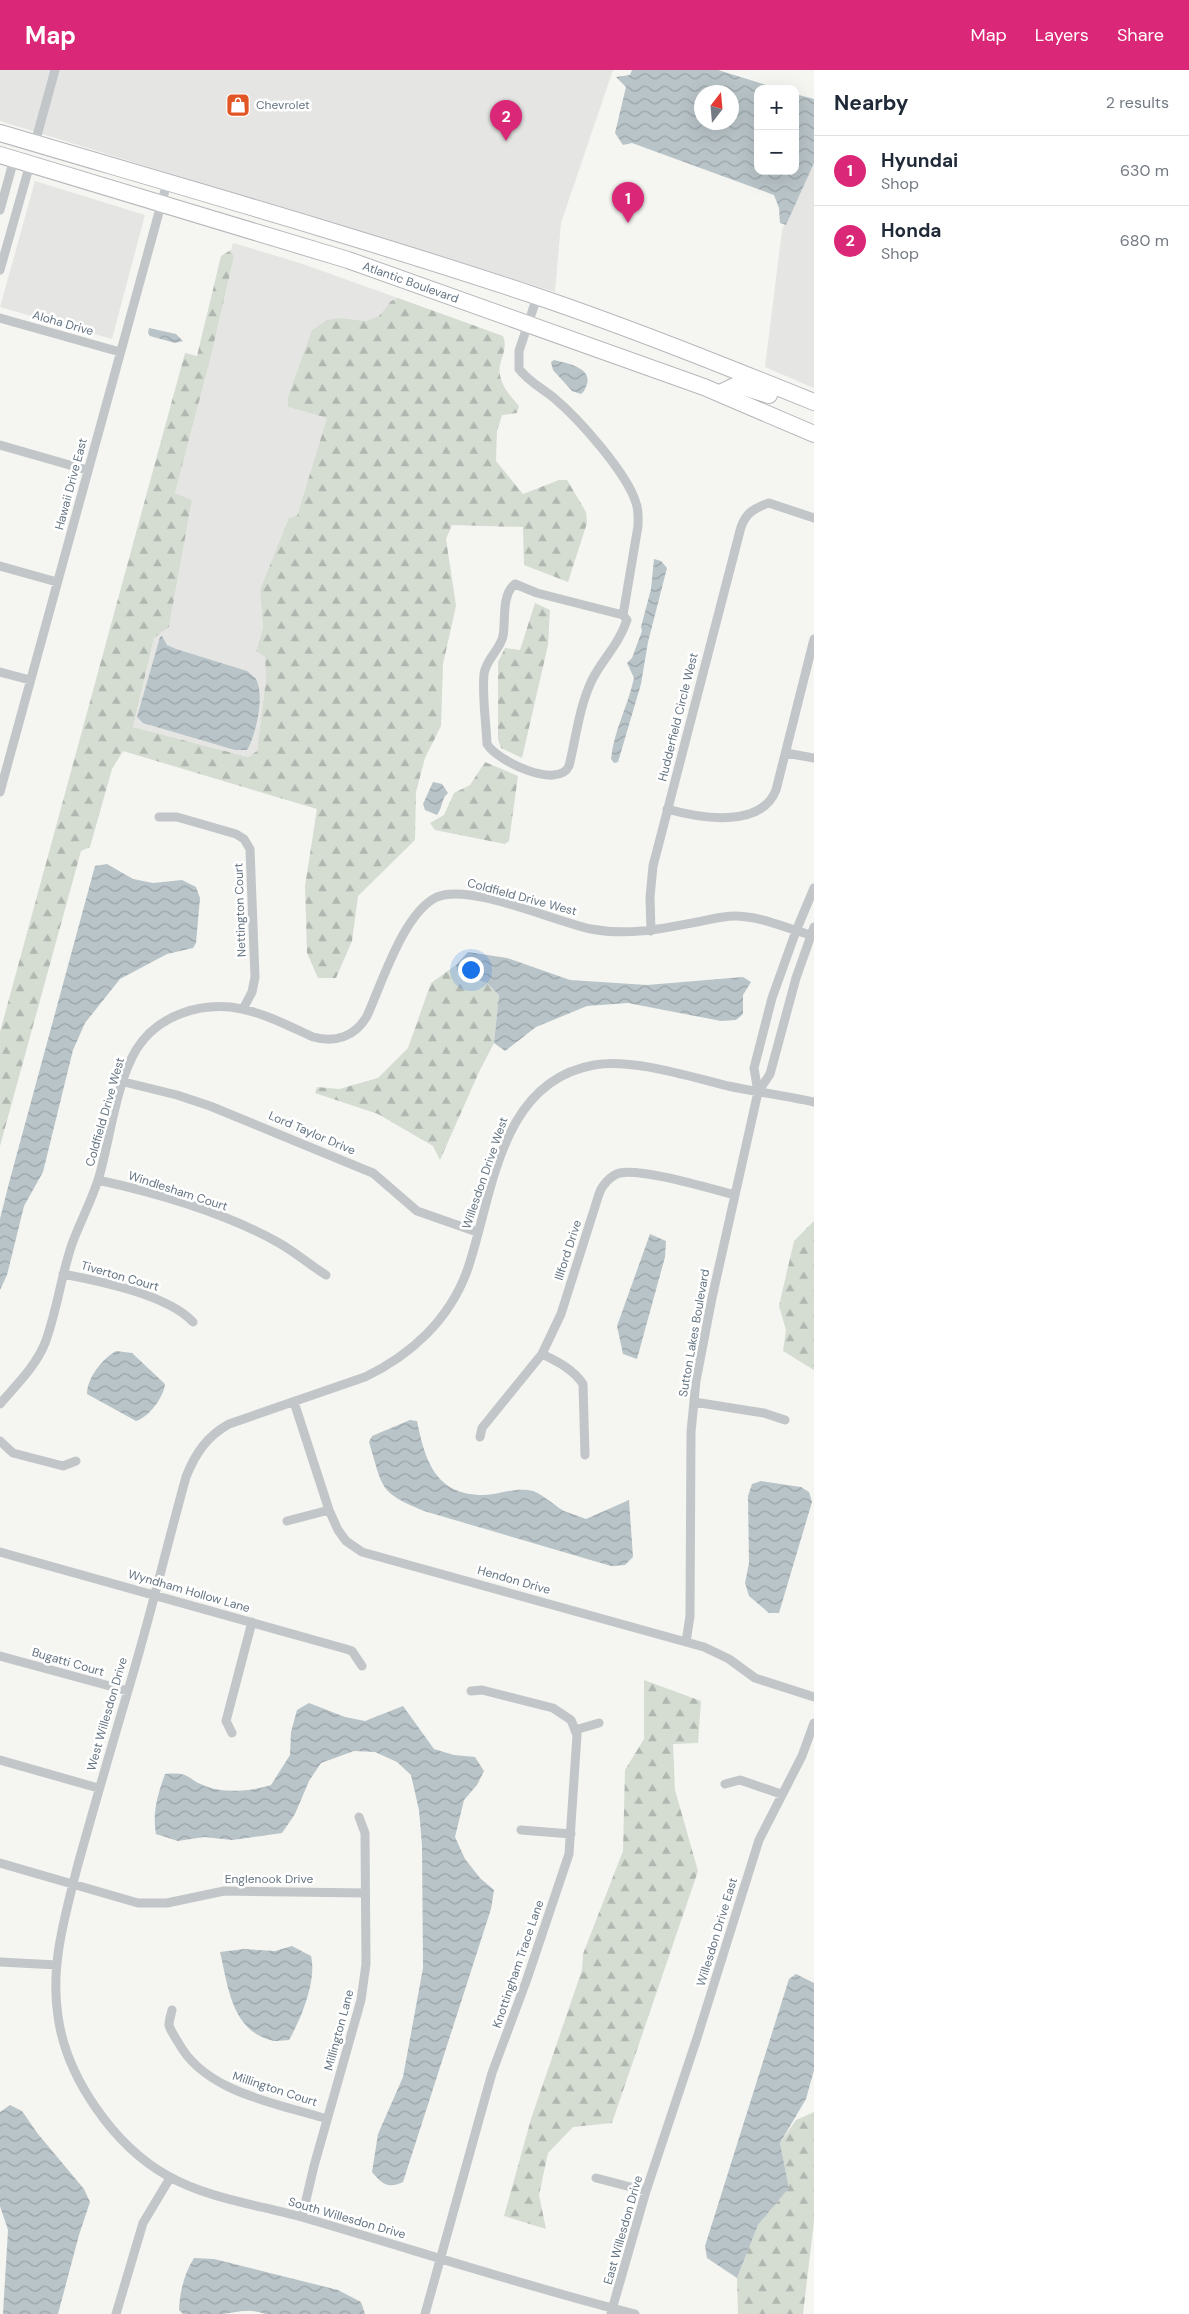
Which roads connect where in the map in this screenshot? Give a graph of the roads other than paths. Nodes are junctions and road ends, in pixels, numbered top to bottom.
1 (55, 70) edge
2 (0, 133) edge
3 (34, 143) junction
4 (7, 157) edge
5 (30, 164) junction
6 (167, 183) junction
7 (161, 203) junction
8 (0, 210) edge
9 (0, 228) edge
10 (11, 230) junction
11 (0, 270) edge
12 (537, 297) junction
13 (0, 318) edge
14 (528, 324) junction
15 (120, 352) junction
16 (720, 393) junction
17 (814, 402) edge
18 (814, 414) edge
19 (814, 434) edge
20 (0, 446) edge
21 (87, 470) junction
22 (814, 518) edge
23 (0, 566) edge
24 (57, 582) junction
25 (623, 615) junction
26 (814, 639) edge
27 (0, 672) edge
28 (30, 680) junction
29 (786, 753) junction
30 (814, 758) edge
31 (1, 782) edge
32 (0, 792) edge
33 (667, 809) junction
34 (159, 817) dead end
35 (814, 888) edge
36 (652, 931) junction
37 (796, 931) junction
38 (813, 931) edge
39 (243, 1009) junction
40 (124, 1082) junction
41 (758, 1092) junction
42 (814, 1102) edge
43 (98, 1180) junction
44 (735, 1195) junction
45 (477, 1232) junction
46 (63, 1274) junction
47 (326, 1275) dead end
48 (193, 1322) dead end
49 (542, 1354) junction
50 (294, 1402) junction
51 (694, 1402) junction
52 (0, 1404) edge
53 (786, 1420) dead end
54 (480, 1437) dead end
55 (0, 1441) edge
56 (585, 1455) dead end
57 (76, 1461) dead end
58 (329, 1510) junction
59 (287, 1521) dead end
60 (0, 1552) edge
61 (154, 1594) junction
62 (252, 1622) junction
63 (686, 1642) junction
64 (0, 1656) edge
65 (362, 1666) dead end
66 (128, 1691) junction
67 (471, 1691) dead end
68 (814, 1697) edge
69 (599, 1723) dead end
70 (814, 1723) edge
71 (575, 1730) junction
72 (232, 1733) dead end
73 (0, 1760) edge
74 (725, 1784) dead end
75 (98, 1788) junction
76 (781, 1794) junction
77 (359, 1817) dead end
78 (521, 1830) dead end
79 (571, 1834) junction
80 (0, 1863) edge
81 (73, 1885) junction
82 (365, 1893) junction
83 (0, 1962) edge
84 (57, 1965) junction
85 (172, 2010) dead end
86 (86, 2091) joint
87 (327, 2119) junction
88 (659, 2153) joint
89 (170, 2178) junction
90 (596, 2178) dead end
91 (646, 2191) junction
92 (302, 2217) junction
93 (441, 2259) junction
94 (612, 2311) edge
95 (116, 2314) edge
96 (425, 2314) edge
97 (635, 2314) edge

1 - 3 street
2 - 3 highway, Atlantic Boulevard
3 - 6 highway, Atlantic Boulevard
4 - 5 highway, Atlantic Boulevard
4 - 8 street
5 - 7 highway, Atlantic Boulevard
5 - 10 street
6 - 7 street, Hawaii Drive East
6 - 12 highway, Atlantic Boulevard
7 - 14 highway, Atlantic Boulevard
7 - 15 street, Hawaii Drive East
9 - 10 street
10 - 11 street
12 - 14 street
12 - 17 highway, Atlantic Boulevard
13 - 15 street, Aloha Drive
14 - 16 highway, Atlantic Boulevard
14 - 25 street
15 - 21 street, Hawaii Drive East
16 - 18 highway
16 - 19 highway, Atlantic Boulevard
20 - 21 street
21 - 24 street, Hawaii Drive East
22 - 33 street, Hudderfield Circle West
23 - 24 street
24 - 28 street, Hawaii Drive East
25 - 25 street
26 - 29 street
27 - 28 street
28 - 31 street, Hawaii Drive East
29 - 30 street
29 - 33 street
31 - 32 street, Hawaii Drive East
33 - 36 street, Hudderfield Circle West
34 - 39 street, Nettington Court
35 - 37 street, Sutton Lakes Boulevard
36 - 37 street, Coldfield Drive West
36 - 39 street, Coldfield Drive West
37 - 38 street, Coldfield Drive West
37 - 41 street, Sutton Lakes Boulevard
38 - 41 street, Sutton Lakes Boulevard
39 - 40 street, Coldfield Drive West
40 - 43 street, Coldfield Drive West
40 - 45 street, Lord Taylor Drive
41 - 42 street
41 - 44 street, Sutton Lakes Boulevard
41 - 45 street, Willesdon Drive West
43 - 46 street, Coldfield Drive West
43 - 47 street, Windlesham Court
44 - 49 street, Illford Drive
44 - 51 street, Sutton Lakes Boulevard
45 - 50 street, Willesdon Drive West
46 - 48 street, Tiverton Court
46 - 52 street, Coldfield Drive West
49 - 54 street, Illford Drive
49 - 56 street
50 - 58 street, Hendon Drive
50 - 61 street, West Willesdon Drive
51 - 53 street
51 - 63 street, Sutton Lakes Boulevard
55 - 57 street
58 - 59 street
58 - 63 street, Hendon Drive
60 - 61 street, Wyndham Hollow Lane
61 - 62 street, Wyndham Hollow Lane
61 - 66 street, West Willesdon Drive
62 - 65 street, Wyndham Hollow Lane
62 - 72 street
63 - 68 street, Hendon Drive
64 - 66 street, Bugatti Court
66 - 75 street, West Willesdon Drive
67 - 71 street
69 - 71 street
70 - 76 street, Willesdon Drive East
71 - 79 street, Knottingham Trace Lane
73 - 75 street
74 - 76 street
75 - 81 street, West Willesdon Drive
76 - 88 street, Willesdon Drive East
77 - 82 street, Millington Lane
78 - 79 street
79 - 93 street, Knottingham Trace Lane
80 - 81 street, Englenook Drive
81 - 82 street, Englenook Drive
81 - 84 street, West Willesdon Drive
82 - 87 street, Millington Lane
83 - 84 street
84 - 86 street, West Willesdon Drive
85 - 87 street, Millington Court
86 - 89 street, South Willesdon Drive
87 - 92 street, Millington Lane
88 - 91 street, East Willesdon Drive
89 - 92 street, South Willesdon Drive
89 - 95 street
90 - 91 street
91 - 94 street, East Willesdon Drive
92 - 93 street, South Willesdon Drive
93 - 94 street, South Willesdon Drive
93 - 96 street, Knottingham Trace Lane
94 - 97 street, South Willesdon Drive

